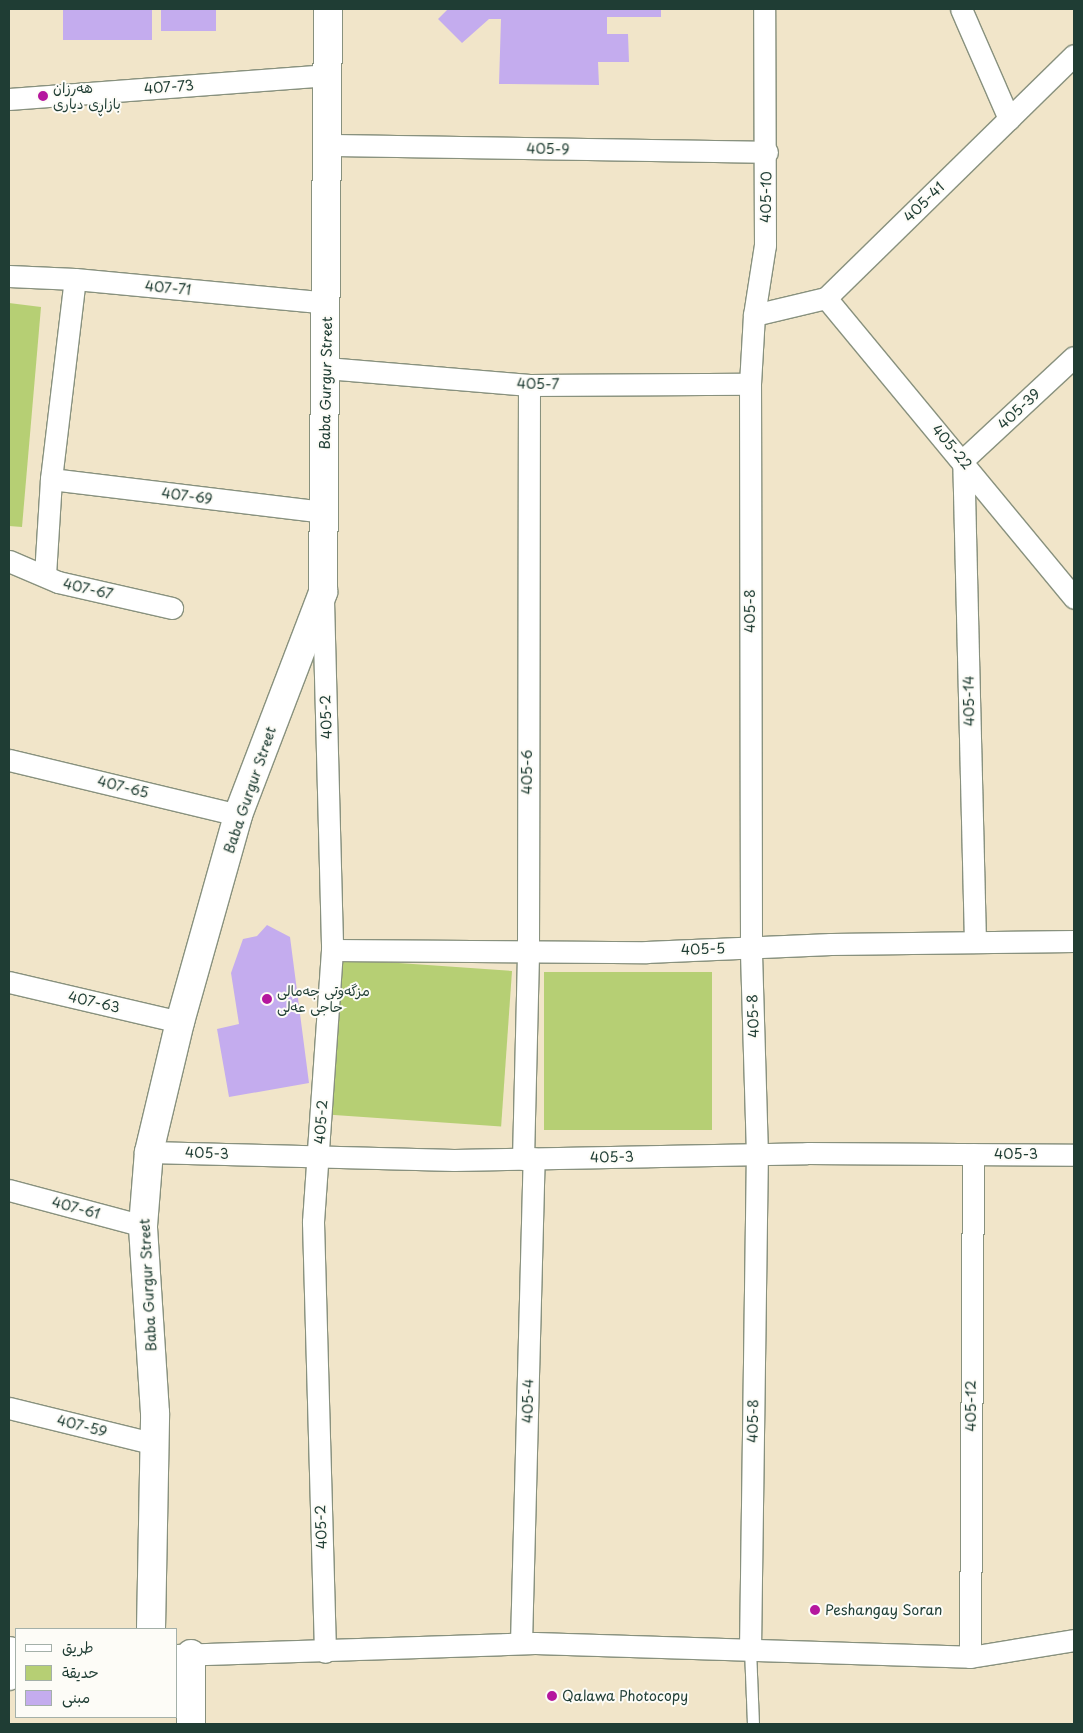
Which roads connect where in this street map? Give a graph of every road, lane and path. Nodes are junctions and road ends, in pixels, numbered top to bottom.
1 (328, 9) edge
2 (764, 9) edge
3 (961, 9) edge
4 (1074, 55) edge
5 (328, 75) junction
6 (9, 99) edge
7 (1009, 119) junction
8 (328, 145) junction
9 (767, 152) junction
10 (9, 276) edge
11 (75, 279) junction
12 (826, 298) junction
13 (327, 303) junction
14 (754, 315) junction
15 (1074, 357) edge
16 (326, 368) junction
17 (750, 384) junction
18 (529, 385) junction
19 (963, 460) junction
20 (51, 479) junction
21 (323, 512) junction
22 (9, 561) edge
23 (45, 576) junction
24 (322, 592) junction
25 (1074, 598) edge
26 (172, 608) dead end
27 (9, 760) edge
28 (238, 815) junction
29 (1074, 941) edge
30 (975, 942) junction
31 (751, 947) junction
32 (332, 950) junction
33 (528, 951) junction
34 (9, 982) edge
35 (180, 1022) junction
36 (149, 1152) junction
37 (972, 1154) junction
38 (757, 1155) junction
39 (1074, 1155) edge
40 (319, 1156) junction
41 (529, 1158) junction
42 (9, 1190) edge
43 (143, 1226) junction
44 (9, 1408) edge
45 (156, 1444) junction
46 (151, 1628) edge
47 (1074, 1640) edge
48 (521, 1643) junction
49 (750, 1649) junction
50 (325, 1652) junction
51 (184, 1655) edge
52 (970, 1657) junction
53 (191, 1724) edge
54 (753, 1724) edge

1 - 5 street, Baba Gurgur Street
2 - 9 street, 405-10
3 - 7 street
4 - 7 street, 405-41
5 - 6 street, 407-73
5 - 8 street, Baba Gurgur Street
7 - 12 street, 405-41
8 - 9 street, 405-9
8 - 13 street, Baba Gurgur Street
9 - 14 street, 405-10
10 - 11 street, 407-71
11 - 13 street, 407-71
11 - 20 street
12 - 14 street
12 - 19 street, 405-22
13 - 16 street, Baba Gurgur Street
14 - 17 street, 405-10
15 - 19 street, 405-39
16 - 18 street, 405-7
16 - 21 street, Baba Gurgur Street
17 - 18 street, 405-7
17 - 31 street, 405-8
18 - 33 street, 405-6
19 - 25 street, 405-22
19 - 30 street, 405-14
20 - 21 street, 407-69
20 - 23 street
21 - 24 street, Baba Gurgur Street
22 - 23 street, 407-67
23 - 26 street, 407-67
24 - 28 street, Baba Gurgur Street
24 - 32 street, 405-2
27 - 28 street, 407-65
28 - 35 street, Baba Gurgur Street
29 - 30 street, 405-5
30 - 31 street, 405-5
31 - 33 street, 405-5
31 - 38 street, 405-8
32 - 33 street, 405-5
32 - 40 street, 405-2
33 - 41 street, 405-6
34 - 35 street, 407-63
35 - 36 street, Baba Gurgur Street
36 - 40 street, 405-3
36 - 43 street, Baba Gurgur Street
37 - 38 street, 405-3
37 - 39 street, 405-3
37 - 52 street, 405-12
38 - 41 street, 405-3
38 - 49 street, 405-8
40 - 41 street, 405-3
40 - 50 street, 405-2
41 - 48 street, 405-4
42 - 43 street, 407-61
43 - 45 street, Baba Gurgur Street
44 - 45 street, 407-59
45 - 46 street, Baba Gurgur Street
47 - 52 street
48 - 49 street
48 - 50 street
49 - 52 street
49 - 54 lane
50 - 51 street
51 - 53 street

